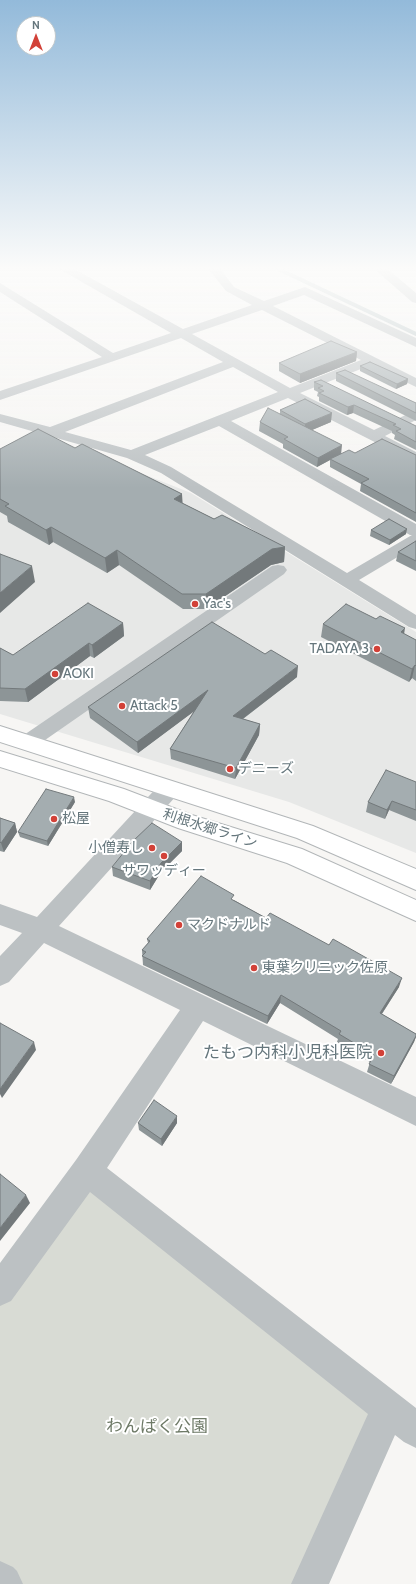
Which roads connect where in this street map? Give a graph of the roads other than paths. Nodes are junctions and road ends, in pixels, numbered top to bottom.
1 (84, 340) edge
2 (164, 340) edge
3 (195, 340) edge
4 (329, 340) edge
5 (113, 358) junction
6 (370, 361) junction
7 (234, 362) junction
8 (345, 371) junction
9 (359, 378) edge
10 (320, 381) junction
11 (416, 383) edge
12 (334, 388) edge
13 (289, 393) junction
14 (0, 396) edge
15 (414, 407) edge
16 (388, 415) edge
17 (0, 418) edge
18 (221, 421) junction
19 (402, 421) junction
20 (416, 429) edge
21 (49, 433) junction
22 (373, 436) junction
23 (132, 455) junction
24 (416, 458) edge
25 (416, 531) edge
26 (416, 539) edge
27 (278, 570) dead end
28 (347, 580) junction
29 (416, 623) edge
30 (0, 734) edge
31 (28, 742) junction
32 (0, 759) edge
33 (169, 789) junction
34 (150, 809) junction
35 (416, 880) edge
36 (416, 911) edge
37 (0, 914) edge
38 (41, 929) junction
39 (0, 974) edge
40 (198, 1006) junction
41 (416, 1112) edge
42 (87, 1171) junction
43 (0, 1290) edge
44 (388, 1410) junction
45 (416, 1430) edge
46 (0, 1580) edge
47 (4, 1584) edge
48 (310, 1584) edge

1 - 5 street
2 - 5 street
3 - 7 street
4 - 6 street
5 - 14 street
6 - 8 street
6 - 11 street
7 - 13 street
7 - 21 street
8 - 9 street
8 - 10 street
10 - 12 street
10 - 13 street
13 - 18 street
13 - 22 street
15 - 19 street
16 - 19 street
17 - 21 street
18 - 23 street
18 - 25 street
19 - 20 street
19 - 22 street
21 - 23 street
22 - 24 street
23 - 28 street
26 - 28 street
27 - 31 street
28 - 29 street
30 - 31 highway, 利根水郷ライン
31 - 33 highway, 利根水郷ライン
32 - 34 highway, 利根水郷ライン
33 - 34 street
33 - 35 highway, 利根水郷ライン
34 - 36 highway, 利根水郷ライン
34 - 38 street
37 - 38 street
38 - 39 street
38 - 40 street
40 - 41 street
40 - 42 street
42 - 43 street
42 - 44 street
44 - 45 street
44 - 48 street
46 - 47 street

